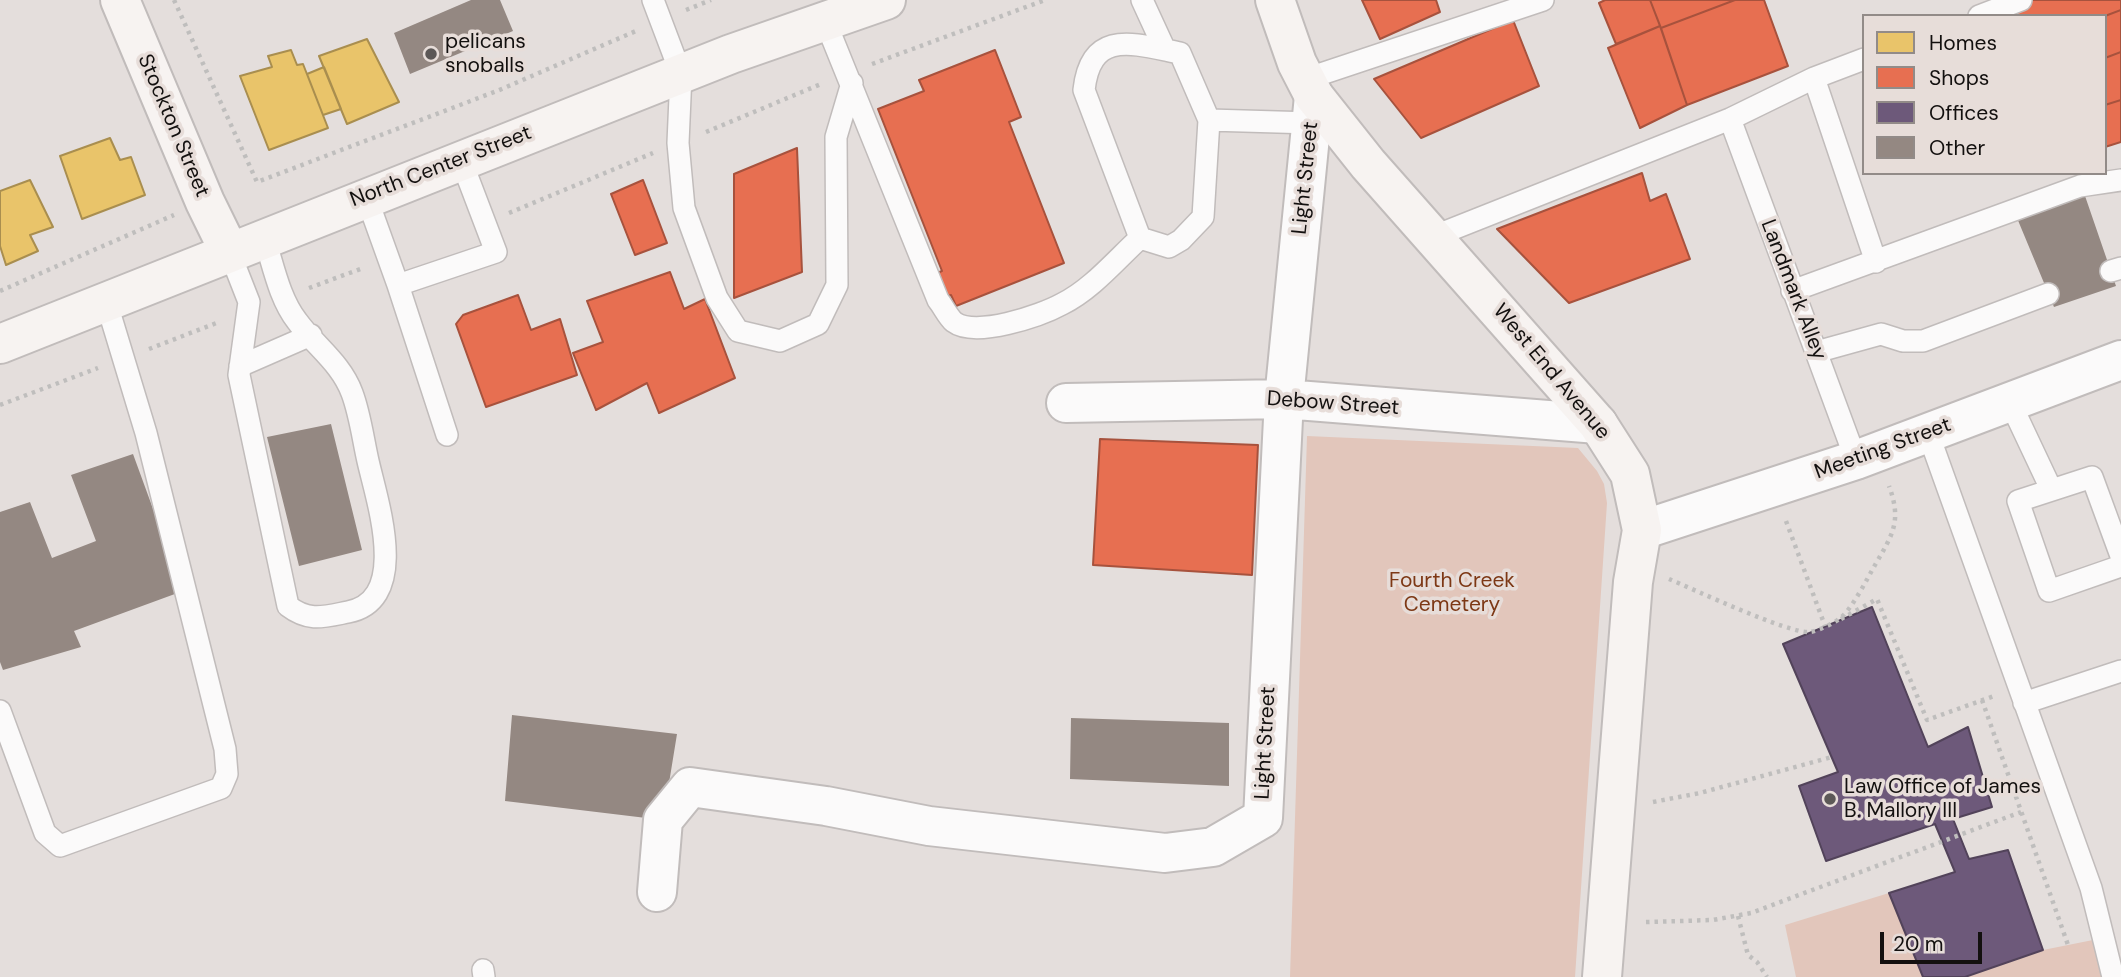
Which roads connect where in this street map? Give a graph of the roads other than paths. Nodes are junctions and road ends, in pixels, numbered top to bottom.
1 (120, 0) edge
2 (886, 0) edge
3 (1142, 0) edge
4 (1276, 0) edge
5 (1543, 0) edge
6 (2021, 0) edge
7 (657, 10) edge
8 (1984, 14) edge
9 (826, 23) junction
10 (1165, 50) junction
11 (1862, 60) edge
12 (681, 74) junction
13 (850, 78) junction
14 (1814, 78) junction
15 (1310, 99) junction
16 (1730, 119) junction
17 (1209, 120) junction
18 (461, 160) junction
19 (2121, 180) edge
20 (366, 197) junction
21 (1435, 236) junction
22 (1140, 238) junction
23 (246, 244) junction
24 (1876, 262) junction
25 (398, 285) junction
26 (1792, 291) junction
27 (2048, 294) dead end
28 (106, 300) junction
29 (311, 335) junction
30 (0, 344) edge
31 (1816, 352) junction
32 (2121, 360) edge
33 (240, 366) junction
34 (1283, 399) junction
35 (2010, 402) junction
36 (1066, 403) dead end
37 (1598, 424) junction
38 (1928, 433) junction
39 (447, 435) dead end
40 (1866, 456) junction
41 (2051, 489) junction
42 (1639, 547) junction
43 (2121, 556) edge
44 (2121, 566) edge
45 (2121, 671) edge
46 (2022, 695) junction
47 (0, 711) edge
48 (657, 892) dead end
49 (1602, 977) edge
50 (2113, 977) edge

1 - 23 main road, Stockton Street
2 - 9 main road, North Center Street
3 - 10 lane
4 - 15 main road, West End Avenue
5 - 15 lane
6 - 8 lane
7 - 12 lane
9 - 12 main road, North Center Street
9 - 13 lane
10 - 17 lane
10 - 22 lane
11 - 14 lane
12 - 13 lane
12 - 18 main road, North Center Street
13 - 22 lane
14 - 16 lane
14 - 24 lane
15 - 17 lane
15 - 21 main road, West End Avenue
15 - 34 street, Light Street
16 - 21 lane
16 - 26 lane, Landmark Alley
17 - 22 lane
18 - 20 main road, North Center Street
18 - 25 lane
19 - 24 lane
20 - 23 main road, North Center Street
20 - 25 lane
21 - 37 main road, West End Avenue
23 - 28 main road, North Center Street
23 - 29 lane
23 - 33 lane
24 - 26 lane
25 - 39 lane
26 - 31 lane, Landmark Alley
27 - 31 lane
28 - 30 main road, North Center Street
28 - 47 lane
29 - 33 lane
29 - 33 lane
31 - 40 lane, Landmark Alley
32 - 35 street, Meeting Street
34 - 36 street, Debow Street
34 - 37 street, Debow Street
34 - 48 street, Light Street
35 - 38 street, Meeting Street
35 - 41 lane
37 - 42 main road, West End Avenue
38 - 40 street, Meeting Street
38 - 46 lane
40 - 42 street, Meeting Street
41 - 43 lane
41 - 44 lane
42 - 49 main road, West End Avenue
45 - 46 lane
46 - 50 lane

